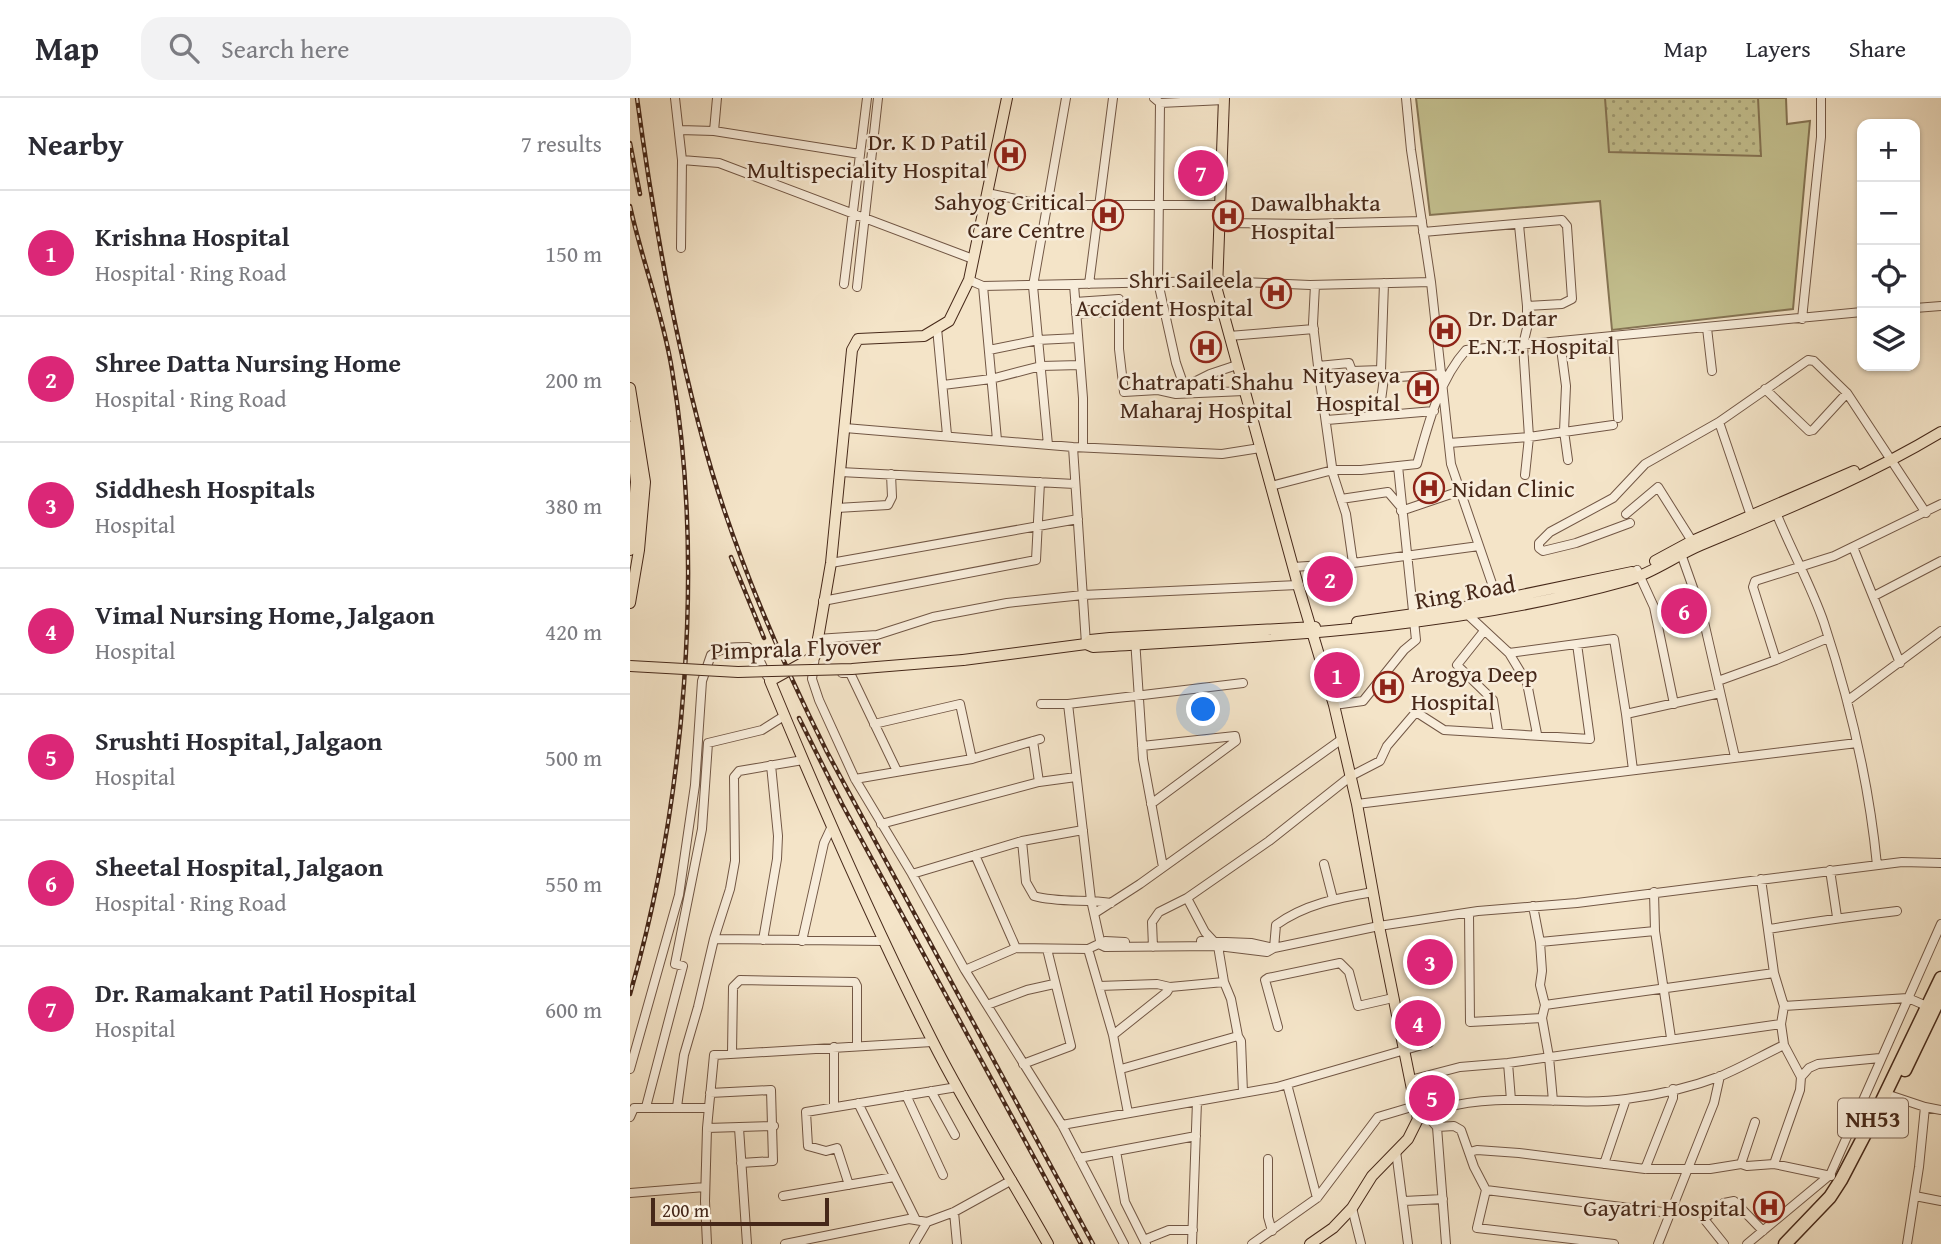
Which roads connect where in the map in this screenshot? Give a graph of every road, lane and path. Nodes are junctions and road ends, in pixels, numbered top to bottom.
1 (674, 98) edge
2 (717, 98) edge
3 (867, 98) edge
4 (878, 98) edge
5 (1007, 98) edge
6 (1066, 98) edge
7 (1113, 98) edge
8 (1406, 98) edge
9 (1821, 98) edge
10 (1224, 99) edge
11 (1157, 100) edge
12 (680, 130) junction
13 (714, 131) junction
14 (860, 153) junction
15 (682, 160) junction
16 (987, 193) junction
17 (1045, 205) junction
18 (1220, 205) junction
19 (1098, 206) junction
20 (1158, 206) junction
21 (854, 213) junction
22 (864, 217) junction
23 (1422, 222) junction
24 (1219, 223) junction
25 (1519, 225) junction
26 (1423, 232) junction
27 (681, 248) dead end
28 (973, 259) junction
29 (969, 279) junction
30 (1217, 281) junction
31 (1158, 282) junction
32 (1431, 282) junction
33 (1384, 283) junction
34 (844, 284) dead end
35 (1089, 284) junction
36 (1074, 285) junction
37 (1315, 285) junction
38 (983, 286) junction
39 (1033, 286) junction
40 (857, 287) dead end
41 (1119, 299) dead end
42 (1075, 302) junction
43 (1527, 306) junction
44 (1941, 306) edge
45 (1920, 308) edge
46 (1857, 313) edge
47 (1076, 314) junction
48 (1802, 319) junction
49 (937, 328) junction
50 (1707, 328) junction
51 (1314, 329) junction
52 (1229, 336) junction
53 (1613, 337) junction
54 (1078, 338) junction
55 (1038, 340) junction
56 (1560, 341) junction
57 (1523, 345) junction
58 (989, 350) junction
59 (1080, 365) junction
60 (1237, 365) junction
61 (1041, 366) junction
62 (1318, 366) junction
63 (1712, 371) dead end
64 (1383, 374) junction
65 (1442, 374) junction
66 (991, 379) junction
67 (943, 385) junction
68 (1184, 386) junction
69 (1443, 386) junction
70 (630, 388) edge
71 (1765, 389) junction
72 (1244, 391) junction
73 (1847, 393) junction
74 (1176, 394) junction
75 (1434, 411) junction
76 (1379, 415) junction
77 (1327, 420) junction
78 (1719, 422) junction
79 (1941, 425) edge
80 (630, 427) edge
81 (845, 428) junction
82 (1564, 431) junction
83 (1941, 432) edge
84 (947, 435) junction
85 (1529, 437) junction
86 (997, 440) junction
87 (1449, 443) junction
88 (1048, 445) junction
89 (1073, 447) junction
90 (1083, 447) junction
91 (1260, 448) junction
92 (1891, 458) junction
93 (1568, 460) dead end
94 (1398, 466) junction
95 (1333, 470) junction
96 (840, 472) junction
97 (891, 474) junction
98 (1525, 475) dead end
99 (637, 482) edge
100 (1040, 482) junction
101 (1076, 484) junction
102 (1270, 486) junction
103 (1460, 491) junction
104 (1341, 499) junction
105 (1941, 504) edge
106 (836, 508) junction
107 (1401, 509) junction
108 (1775, 510) junction
109 (1926, 513) junction
110 (1626, 514) dead end
111 (1751, 516) junction
112 (1078, 519) junction
113 (1630, 523) dead end
114 (1038, 526) junction
115 (1692, 541) junction
116 (1479, 546) junction
117 (1853, 547) junction
118 (630, 550) edge
119 (1681, 552) junction
120 (1408, 557) junction
121 (1941, 561) edge
122 (831, 563) junction
123 (1353, 563) junction
124 (1293, 567) junction
125 (1800, 568) junction
126 (1638, 573) junction
127 (1298, 585) junction
128 (1083, 595) junction
129 (1874, 596) junction
130 (823, 601) junction
131 (630, 603) edge
132 (1499, 603) junction
133 (1465, 611) junction
134 (1415, 618) junction
135 (1311, 630) junction
136 (1484, 631) junction
137 (1941, 631) edge
138 (1828, 638) junction
139 (817, 639) junction
140 (1135, 640) junction
141 (1086, 644) junction
142 (1577, 644) junction
143 (1509, 653) junction
144 (815, 656) junction
145 (962, 660) joint
146 (1776, 660) junction
147 (1900, 663) junction
148 (630, 666) edge
149 (770, 681) junction
150 (1718, 681) junction
151 (1243, 683) dead end
152 (1720, 693) junction
153 (1139, 695) junction
154 (1847, 701) junction
155 (1041, 704) dead end
156 (1068, 704) junction
157 (1674, 704) junction
158 (1334, 705) junction
159 (1626, 714) junction
160 (785, 716) junction
161 (874, 724) junction
162 (1498, 732) junction
163 (1537, 734) junction
164 (1342, 739) junction
165 (1857, 743) junction
166 (1142, 746) junction
167 (1735, 757) junction
168 (972, 759) junction
169 (803, 760) junction
170 (771, 765) junction
171 (1633, 770) junction
172 (897, 771) junction
173 (1351, 776) junction
174 (1076, 777) junction
175 (855, 779) junction
176 (1039, 782) junction
177 (1151, 804) junction
178 (1357, 804) junction
179 (881, 824) junction
180 (831, 828) junction
181 (1083, 830) junction
182 (1022, 841) junction
183 (975, 855) junction
184 (1324, 863) dead end
185 (1941, 863) edge
186 (1877, 865) junction
187 (1163, 867) junction
188 (1830, 870) junction
189 (912, 874) junction
190 (1760, 878) junction
191 (1373, 892) junction
192 (1654, 892) junction
193 (1187, 898) junction
194 (1333, 899) junction
195 (1091, 900) junction
196 (1111, 903) junction
197 (1533, 906) junction
198 (1897, 911) dead end
199 (1094, 913) junction
200 (1469, 913) junction
201 (1837, 917) junction
202 (1941, 924) edge
203 (1379, 926) junction
204 (1769, 929) junction
205 (1655, 931) junction
206 (714, 939) junction
207 (762, 940) junction
208 (883, 941) junction
209 (802, 942) junction
210 (1540, 942) junction
211 (1216, 943) junction
212 (1101, 944) junction
213 (1152, 944) junction
214 (1016, 948) junction
215 (1274, 948) junction
216 (1047, 949) junction
217 (1088, 949) junction
218 (965, 970) junction
219 (1774, 973) junction
220 (1941, 978) edge
221 (1224, 982) junction
222 (1054, 984) junction
223 (1099, 986) junction
224 (1170, 987) junction
225 (1664, 989) junction
226 (1393, 998) junction
227 (1908, 998) junction
228 (987, 1005) junction
229 (1545, 1005) junction
230 (1784, 1006) junction
231 (1931, 1006) edge
232 (1542, 1018) junction
233 (1781, 1024) junction
234 (1278, 1027) dead end
235 (1113, 1035) junction
236 (1238, 1036) junction
237 (1671, 1038) junction
238 (932, 1042) junction
239 (1429, 1043) dead end
240 (1784, 1045) junction
241 (857, 1046) junction
242 (834, 1047) junction
243 (1404, 1051) junction
244 (732, 1053) junction
245 (1549, 1057) junction
246 (1880, 1058) junction
247 (1507, 1063) junction
248 (1023, 1064) junction
249 (630, 1069) edge
250 (1121, 1069) junction
251 (1720, 1076) junction
252 (1801, 1077) junction
253 (1410, 1080) junction
254 (1287, 1084) junction
255 (957, 1087) junction
256 (1673, 1089) junction
257 (931, 1091) junction
258 (710, 1093) junction
259 (1243, 1093) junction
260 (906, 1095) junction
261 (1892, 1096) junction
262 (1626, 1099) junction
263 (1511, 1100) junction
264 (1197, 1101) junction
265 (1553, 1101) junction
266 (858, 1103) junction
267 (834, 1106) junction
268 (1415, 1106) junction
269 (646, 1107) junction
270 (677, 1107) junction
271 (1925, 1107) junction
272 (708, 1108) junction
273 (1444, 1108) dead end
274 (1941, 1110) edge
275 (1128, 1113) junction
276 (630, 1117) edge
277 (1418, 1119) junction
278 (1755, 1122) dead end
279 (1062, 1125) junction
280 (774, 1126) junction
281 (707, 1128) junction
282 (739, 1128) junction
283 (1437, 1128) junction
284 (955, 1135) dead end
285 (1196, 1136) junction
286 (1116, 1151) junction
287 (1396, 1151) junction
288 (1470, 1152) junction
289 (1079, 1158) junction
290 (1268, 1159) dead end
291 (741, 1163) junction
292 (1604, 1164) junction
293 (1741, 1164) junction
294 (1774, 1164) junction
295 (1645, 1170) junction
296 (1688, 1170) junction
297 (943, 1175) dead end
298 (894, 1177) junction
299 (1835, 1178) junction
300 (1012, 1180) junction
301 (849, 1185) junction
302 (705, 1187) junction
303 (1486, 1190) junction
304 (630, 1193) edge
305 (783, 1196) dead end
306 (1915, 1196) junction
307 (1317, 1198) junction
308 (1443, 1199) junction
309 (1404, 1201) junction
310 (1941, 1201) edge
311 (1352, 1208) junction
312 (954, 1212) junction
313 (1670, 1213) junction
314 (916, 1220) junction
315 (927, 1222) junction
316 (1193, 1230) junction
317 (1272, 1231) junction
318 (1763, 1231) junction
319 (1145, 1242) edge
320 (707, 1244) edge
321 (747, 1244) edge
322 (785, 1244) edge
323 (914, 1244) edge
324 (957, 1244) edge
325 (1048, 1244) edge
326 (1124, 1244) edge
327 (1192, 1244) edge
328 (1252, 1244) edge
329 (1310, 1244) edge
330 (1361, 1244) edge
331 (1408, 1244) edge
332 (1446, 1244) edge
333 (1614, 1244) edge
334 (1658, 1244) edge
335 (1724, 1244) edge
336 (1747, 1244) edge
337 (1784, 1244) edge
338 (1797, 1244) edge
339 (1907, 1244) edge

1 - 12 street
2 - 13 street
3 - 14 street
4 - 22 street
5 - 16 main road
6 - 17 street
7 - 19 street
8 - 23 street
9 - 48 street
10 - 11 street
10 - 18 main road
11 - 20 street
12 - 13 street
12 - 15 street
13 - 14 street
14 - 21 street
15 - 21 street
15 - 27 street
16 - 17 street
16 - 28 main road
17 - 19 street
17 - 39 street
18 - 20 street
18 - 24 main road
19 - 20 street
19 - 35 street
20 - 31 street
21 - 22 street
21 - 34 street
22 - 28 street
22 - 40 street
23 - 24 street
23 - 26 street
24 - 30 main road
25 - 26 street
25 - 43 street
25 - 43 street
26 - 32 street
28 - 29 main road
29 - 38 street
29 - 49 main road
30 - 31 street
30 - 37 street
30 - 52 main road
31 - 35 street
31 - 68 street
32 - 33 street
32 - 65 street
33 - 37 street
33 - 64 street
35 - 36 street
36 - 39 street
36 - 42 street
37 - 51 street
38 - 39 street
38 - 58 street
39 - 55 street
41 - 42 street
42 - 47 street
43 - 57 street
44 - 45 street
46 - 48 street
47 - 54 street
47 - 74 street
48 - 50 street
49 - 67 street
49 - 81 main road
50 - 53 street
50 - 63 street
51 - 52 street
51 - 62 street
52 - 60 main road
53 - 56 street
53 - 82 street
54 - 55 street
54 - 59 street
55 - 58 street
55 - 61 street
56 - 57 street
56 - 82 street
57 - 69 street
57 - 85 street
58 - 66 street
59 - 61 street
59 - 90 street
60 - 68 street
60 - 72 main road
61 - 66 street
61 - 88 street
62 - 64 street
62 - 77 street
64 - 65 street
64 - 76 street
65 - 69 street
66 - 67 street
66 - 86 street
67 - 84 street
68 - 74 street
69 - 75 street
69 - 87 street
70 - 99 main road
71 - 73 street
71 - 73 street
71 - 78 street
72 - 74 street
72 - 91 main road
73 - 92 street
75 - 76 street
75 - 94 street
76 - 77 street
77 - 95 street
78 - 111 street
78 - 113 street
79 - 92 main road
80 - 99 main road
81 - 84 street
81 - 96 main road
82 - 85 street
82 - 93 street
83 - 92 main road, Ring Road
84 - 86 street
85 - 87 street
85 - 98 street
86 - 88 street
87 - 103 street
88 - 89 street
89 - 90 street
89 - 101 street
90 - 91 street
91 - 102 main road
92 - 108 main road, Ring Road
92 - 109 street
94 - 95 street
94 - 107 street
95 - 102 street
95 - 104 street
96 - 97 street
96 - 106 main road
97 - 100 street
97 - 106 street
99 - 118 main road
99 - 131 main road
100 - 101 street
100 - 114 street
101 - 112 street
102 - 124 main road
103 - 107 street
103 - 116 street
104 - 107 street
104 - 123 street
105 - 109 street
106 - 122 main road
107 - 120 street
108 - 111 main road
108 - 119 main road, Ring Road
108 - 125 street
109 - 117 street
110 - 115 street
111 - 115 main road
112 - 114 street
112 - 128 street
114 - 122 street
114 - 130 street
115 - 119 main road
116 - 120 street
116 - 132 street
117 - 125 street
117 - 129 street
119 - 126 main road, Ring Road
119 - 150 street
120 - 123 street
120 - 134 street
121 - 129 street
122 - 130 main road
123 - 124 street
124 - 127 main road
125 - 138 street
125 - 146 street
126 - 132 main road, Ring Road
126 - 157 street
127 - 128 street
127 - 135 main road
128 - 139 street
128 - 141 street
129 - 147 street
130 - 139 main road
132 - 133 main road, Ring Road
133 - 134 main road, Ring Road
133 - 136 street
134 - 135 main road, Ring Road
134 - 158 street
135 - 140 main road, Ring Road
135 - 158 main road
136 - 143 street
136 - 162 street
137 - 147 street
138 - 146 street
138 - 154 street
139 - 144 main road
140 - 141 main road, Ring Road
140 - 153 street
141 - 145 main road, Ring Road
142 - 143 street
142 - 159 street
142 - 163 street
143 - 163 street
144 - 149 main road
144 - 161 street
144 - 175 street
145 - 148 main road, Pimprala Flyover, bridge
146 - 150 street
147 - 154 street
149 - 160 main road
149 - 249 street
150 - 152 street
151 - 153 street
152 - 157 street
152 - 167 street
153 - 156 street
153 - 166 street
154 - 165 street
155 - 156 street
156 - 174 street
157 - 159 street
158 - 164 main road
159 - 171 street
160 - 169 main road
160 - 269 street
161 - 168 street
161 - 172 street
162 - 163 street
162 - 173 street
164 - 173 main road
164 - 187 street
165 - 167 street
165 - 186 street
166 - 177 street
166 - 177 street
167 - 171 street
168 - 172 street
168 - 176 street
169 - 170 street
169 - 180 main road
170 - 206 street
170 - 207 street
171 - 178 street
172 - 175 street
173 - 178 main road
173 - 193 street
174 - 176 street
174 - 181 street
175 - 179 street
176 - 179 street
177 - 187 street
178 - 191 main road
179 - 189 street
180 - 208 main road
180 - 209 street
181 - 182 street
181 - 195 street
182 - 183 street
182 - 195 street
183 - 189 street
183 - 214 street
184 - 194 street
185 - 186 street
186 - 188 street
187 - 196 street
188 - 190 street
188 - 201 street
189 - 218 street
190 - 192 street
190 - 204 street
191 - 194 street
191 - 203 main road
192 - 197 street
192 - 205 street
193 - 211 street
193 - 213 street
194 - 215 street
195 - 196 street
195 - 199 street
196 - 199 street
197 - 200 street
197 - 210 street
198 - 201 street
199 - 212 street
200 - 203 street
200 - 232 street
201 - 204 street
202 - 227 street
203 - 215 street
203 - 226 main road
204 - 219 street
205 - 210 street
205 - 225 street
206 - 207 street
206 - 270 street
207 - 209 street
208 - 209 street
208 - 238 main road
210 - 229 street
211 - 213 street
211 - 215 street
211 - 221 street
212 - 213 street
212 - 217 street
214 - 216 street
214 - 218 street
216 - 217 street
216 - 222 street
217 - 223 street
218 - 228 street
219 - 225 street
219 - 230 street
220 - 231 highway, NH53
221 - 224 street
221 - 236 street
222 - 228 street
222 - 248 street
223 - 224 street
223 - 235 street
224 - 235 street
225 - 229 street
225 - 237 street
226 - 234 street
226 - 243 main road
227 - 230 street
227 - 231 street
227 - 246 street
228 - 248 street
229 - 232 street
230 - 233 street
231 - 261 highway, NH53
231 - 299 highway, NH53
232 - 245 street
233 - 237 street
233 - 240 street
235 - 250 street
236 - 250 street
236 - 259 street
237 - 245 street
238 - 241 street
238 - 255 main road
239 - 243 street
240 - 251 street
240 - 252 street
241 - 242 street
241 - 244 street
242 - 244 street
242 - 267 street
243 - 253 main road
243 - 254 street
244 - 258 street
245 - 247 street
245 - 265 street
246 - 252 street
246 - 299 street
247 - 253 street
247 - 263 street
248 - 279 street
250 - 275 street
251 - 256 street
251 - 296 street
252 - 294 street
253 - 268 main road
254 - 259 street
254 - 307 street
255 - 257 street
255 - 300 main road
256 - 262 street
256 - 295 street
257 - 260 street
257 - 284 street
258 - 272 street
258 - 280 street
259 - 264 street
260 - 266 street
260 - 297 street
261 - 271 street
261 - 338 highway, NH53
262 - 265 street
262 - 292 street
263 - 265 street
263 - 273 street
264 - 275 street
264 - 285 street
266 - 267 street
266 - 298 street
267 - 301 street
268 - 277 main road
268 - 307 street
269 - 270 street
269 - 276 street
270 - 272 street
271 - 274 street
271 - 306 street
272 - 281 street
275 - 279 street
277 - 283 street
277 - 287 main road
278 - 293 street
279 - 289 street
280 - 282 street
280 - 291 street
281 - 282 street
281 - 302 street
282 - 291 street
283 - 288 street
283 - 308 street
285 - 286 street
285 - 316 street
286 - 289 street
286 - 319 street
287 - 309 street
287 - 311 main road
288 - 292 street
288 - 303 street
289 - 326 street
290 - 317 street
291 - 321 street
292 - 295 street
293 - 294 street
293 - 296 street
294 - 299 street
295 - 296 street
296 - 313 street
298 - 301 street
298 - 314 street
299 - 318 street
299 - 337 highway, NH53
300 - 312 street
300 - 325 main road
301 - 305 street
302 - 304 street
302 - 320 street
303 - 313 street
303 - 333 street
306 - 310 street
306 - 339 street
307 - 317 street
308 - 309 street
308 - 332 street
309 - 331 street
311 - 329 main road
311 - 330 street
312 - 315 street
312 - 324 street
313 - 334 street
314 - 315 street
314 - 322 street
315 - 323 street
316 - 319 street
316 - 327 street
317 - 328 street
318 - 335 street
318 - 336 street

